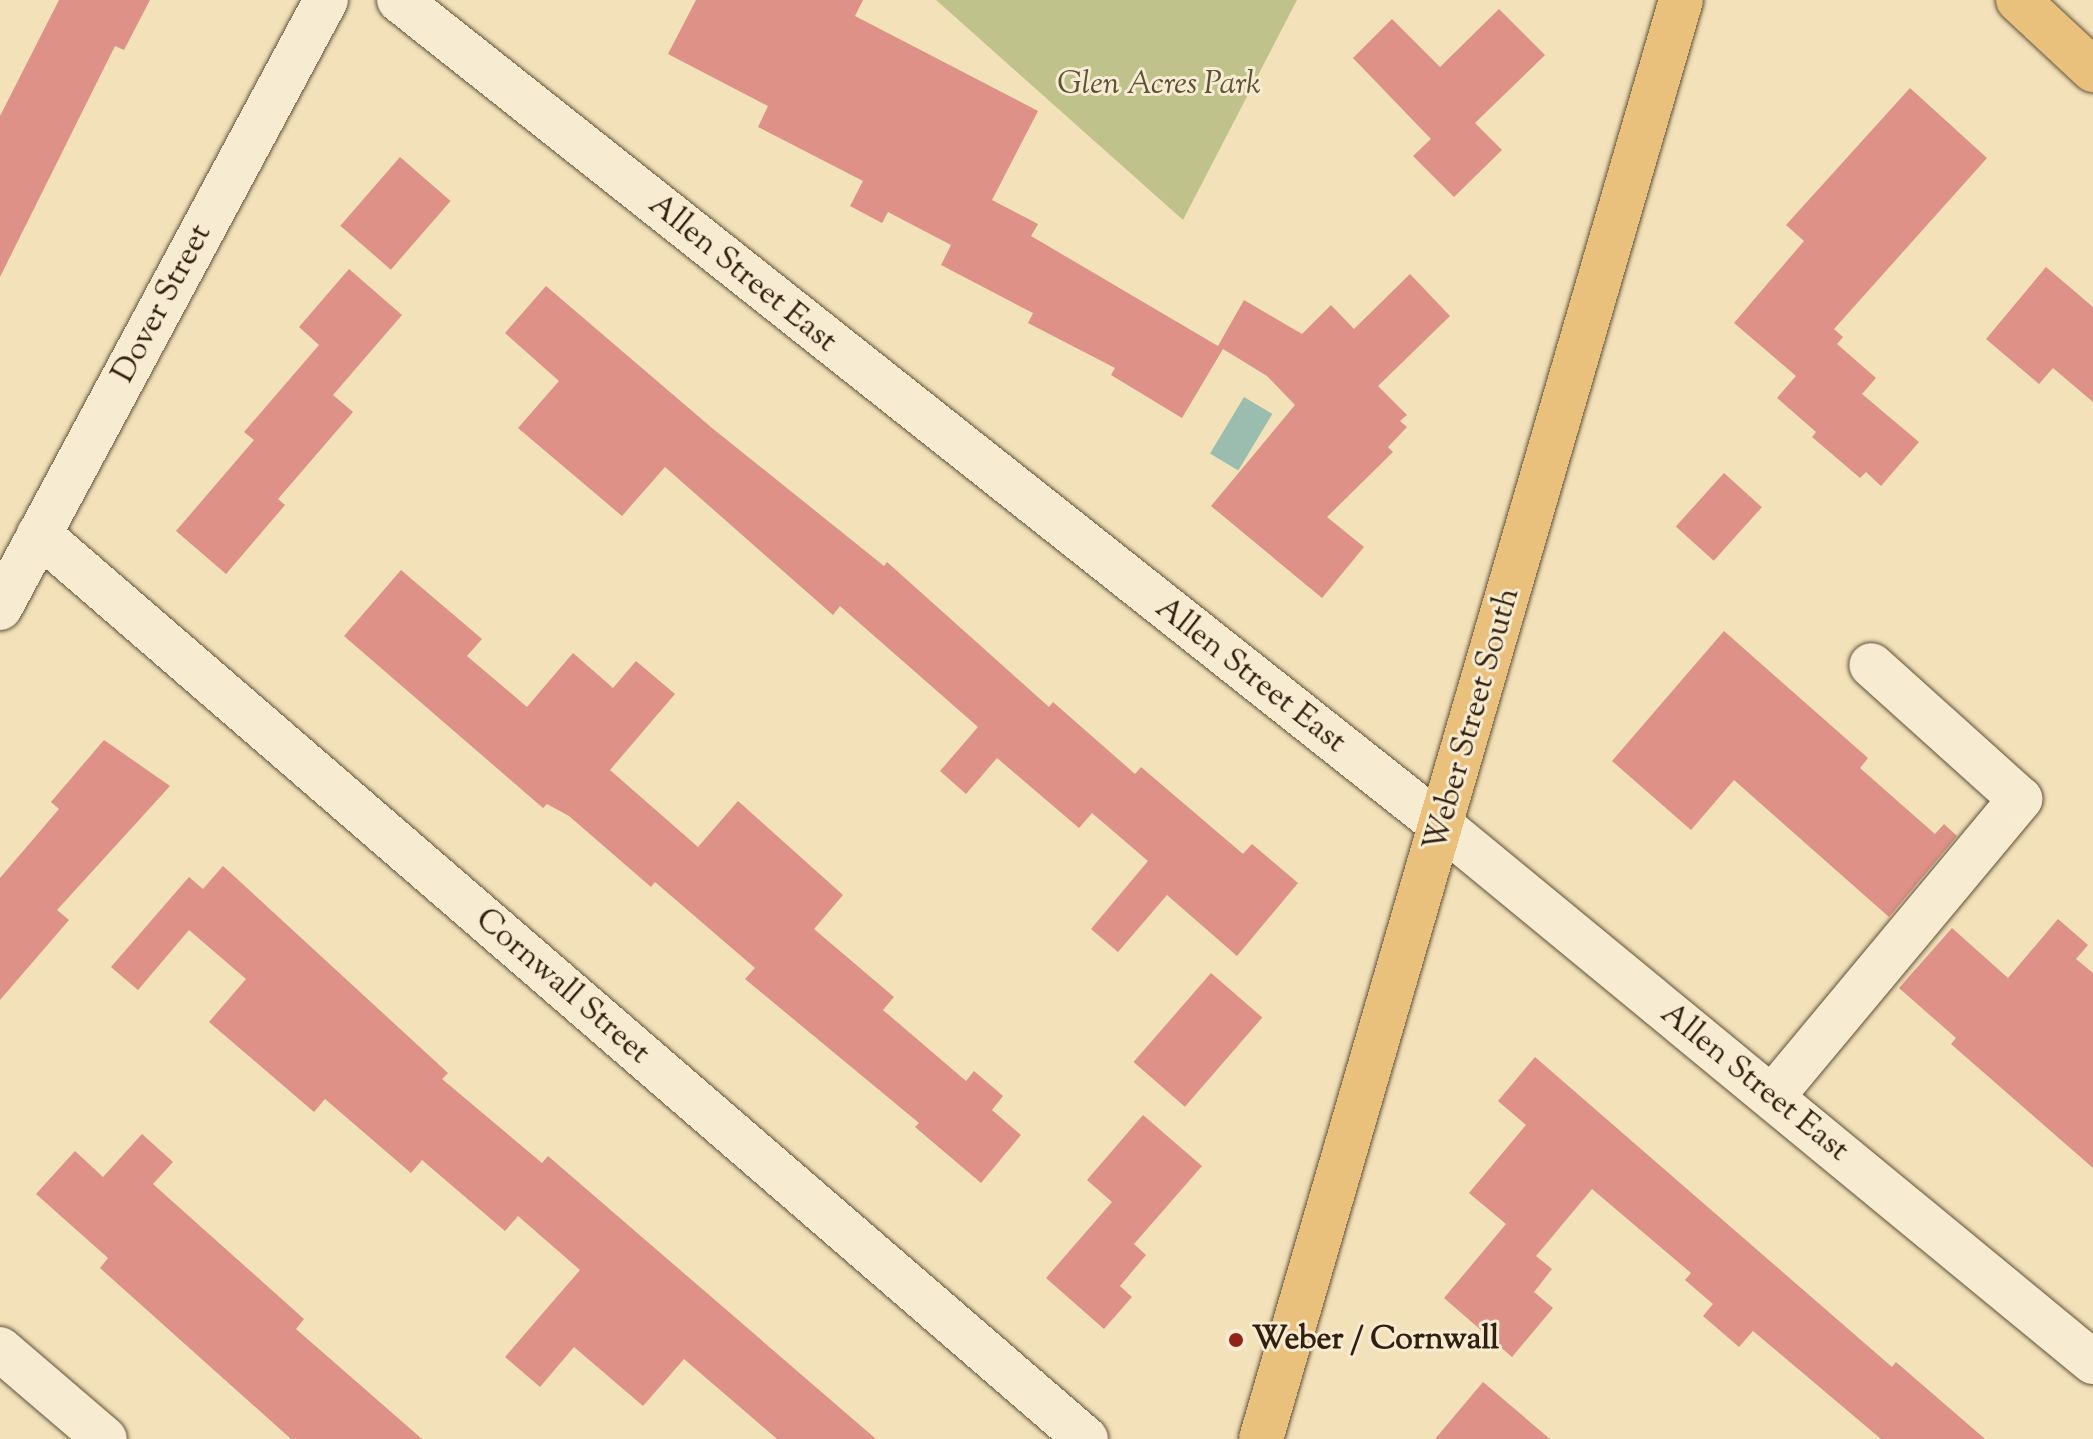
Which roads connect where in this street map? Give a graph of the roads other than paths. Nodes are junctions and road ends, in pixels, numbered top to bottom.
1 (326, 0) edge
2 (399, 0) edge
3 (1681, 0) edge
4 (2018, 0) edge
5 (2093, 70) edge
6 (39, 534) junction
7 (0, 608) edge
8 (1871, 665) dead end
9 (2040, 817) dead end
10 (1442, 826) junction
11 (1894, 951) junction
12 (1772, 1097) junction
13 (0, 1349) edge
14 (2093, 1362) edge
15 (105, 1439) edge
16 (1086, 1439) edge
17 (1261, 1439) edge

1 - 6 street, Dover Street
2 - 10 street, Allen Street East
3 - 10 main road, Weber Street South
4 - 5 main road
6 - 7 street, Dover Street
6 - 16 street, Cornwall Street
8 - 11 street
9 - 11 street
10 - 12 street, Allen Street East
10 - 17 main road, Weber Street South
11 - 12 street
12 - 14 street, Allen Street East
13 - 15 street

